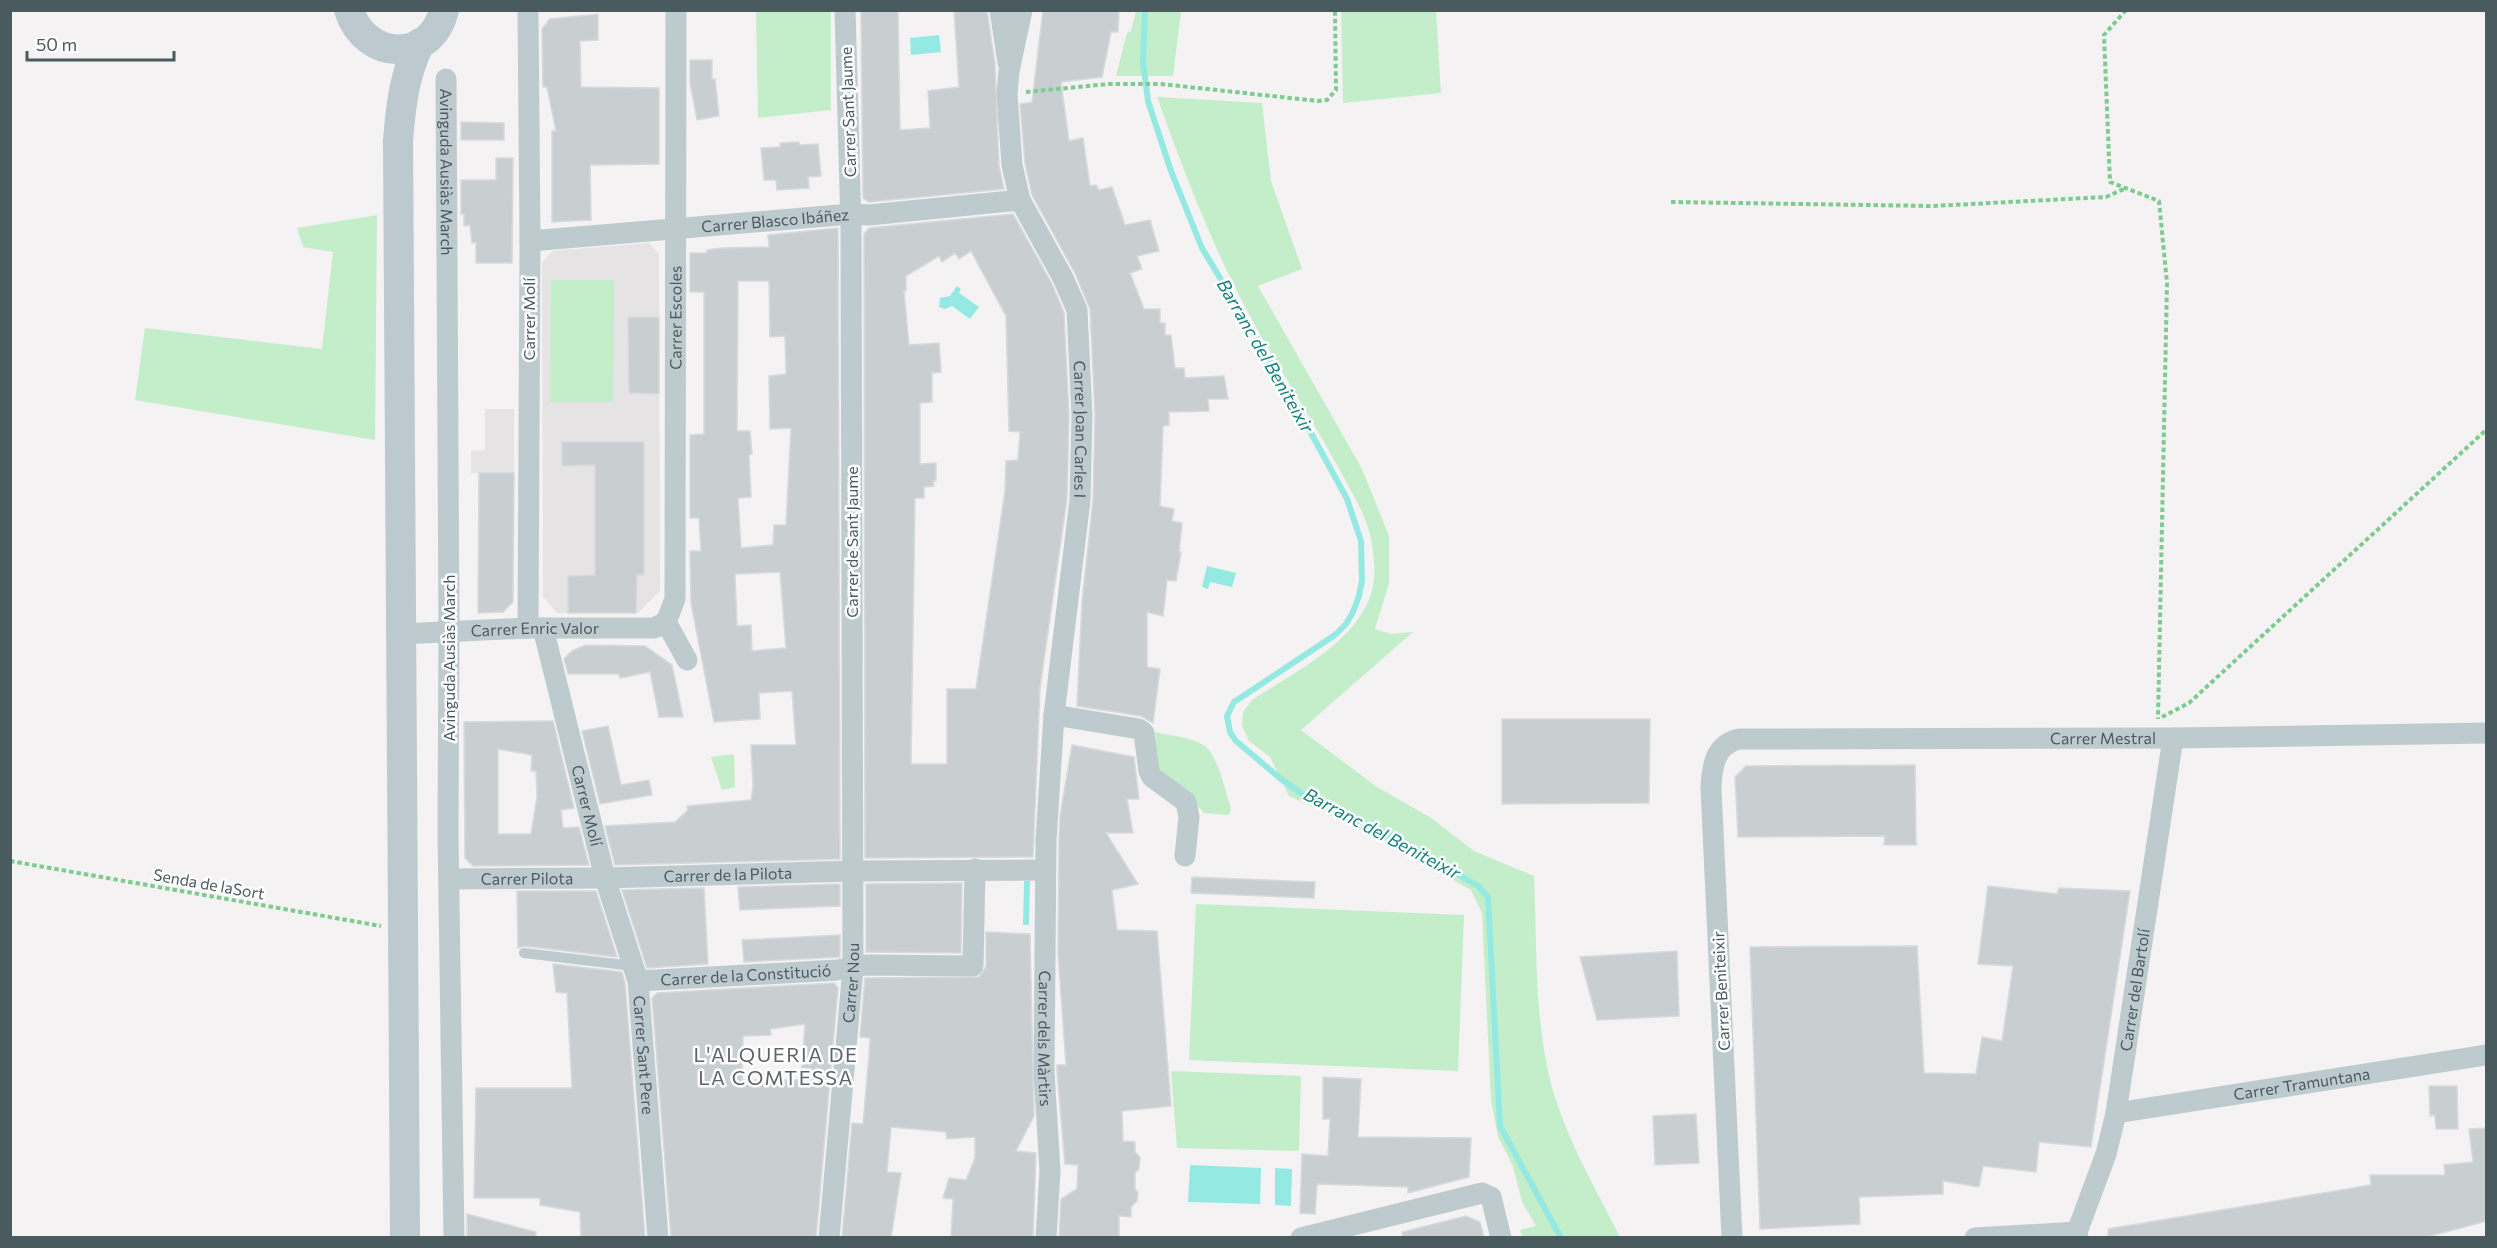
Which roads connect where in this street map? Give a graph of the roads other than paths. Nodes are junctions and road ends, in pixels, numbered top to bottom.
1 (350, 10) edge
2 (528, 10) edge
3 (676, 10) edge
4 (845, 10) edge
5 (1000, 10) edge
6 (1022, 10) edge
7 (450, 13) edge
8 (420, 43) junction
9 (383, 48) junction
10 (1009, 71) junction
11 (446, 79) dead end
12 (398, 140) junction
13 (1020, 200) junction
14 (851, 214) junction
15 (676, 229) junction
16 (530, 242) junction
17 (666, 622) junction
18 (536, 628) junction
19 (449, 631) junction
20 (401, 634) junction
21 (687, 660) dead end
22 (1054, 715) junction
23 (2164, 731) junction
24 (2487, 733) edge
25 (1722, 747) joint
26 (1046, 840) joint
27 (1185, 856) dead end
28 (971, 869) junction
29 (1045, 870) junction
30 (853, 871) junction
31 (604, 878) junction
32 (449, 879) junction
33 (524, 953) dead end
34 (853, 968) junction
35 (636, 974) junction
36 (2487, 1055) edge
37 (2116, 1113) junction
38 (2078, 1235) edge
39 (405, 1238) edge
40 (454, 1238) edge
41 (658, 1238) edge
42 (829, 1238) edge
43 (1046, 1238) edge
44 (1301, 1238) edge
45 (1501, 1238) edge
46 (1732, 1238) edge
47 (1975, 1238) edge

1 - 9 street
2 - 16 street, Carrer Molí
3 - 15 street, Carrer Escoles
4 - 14 street, Carrer Sant Jaume
5 - 10 street, Carrer Joan Carles I
6 - 10 street, Carrer Joan Carles I
7 - 8 street
8 - 9 street
8 - 12 street
9 - 12 street
10 - 13 street, Carrer Joan Carles I
11 - 19 street, Avinguda Ausiàs March
12 - 20 street
13 - 14 street, Carrer Blasco Ibáñez
13 - 22 street, Carrer Joan Carles I
14 - 15 street, Carrer Blasco Ibáñez
14 - 30 street, Carrer de Sant Jaume
15 - 16 street, Carrer Blasco Ibáñez
15 - 17 street, Carrer Escoles
16 - 18 street, Carrer Molí
17 - 18 street, Carrer Enric Valor
17 - 21 street
18 - 19 street, Carrer Enric Valor
18 - 31 street, Carrer Molí
19 - 20 street, Carrer Enric Valor
19 - 32 street, Avinguda Ausiàs March
20 - 39 street
22 - 26 street, Carrer Joan Carles I
22 - 27 street
23 - 24 street, Carrer Mestral
23 - 25 street, Carrer Mestral
23 - 37 street, Carrer del Bartolí
25 - 46 street, Carrer Beniteixir
26 - 29 street, Carrer dels Màrtirs
28 - 29 street, Carrer de la Pilota
28 - 30 street, Carrer de la Pilota
28 - 34 street, Carrer de la Constitució
29 - 43 street, Carrer dels Màrtirs
30 - 31 street, Carrer de la Pilota
30 - 34 street, Carrer Nou
31 - 32 street, Carrer Pilota
31 - 35 street, Carrer Sant Pere
32 - 40 street, Avinguda Ausiàs March
33 - 35 lane
34 - 35 street, Carrer de la Constitució
34 - 42 street, Carrer Nou
35 - 41 street, Carrer Sant Pere
36 - 37 street, Carrer Tramuntana
37 - 38 street, Carrer del Bartolí
38 - 47 street
44 - 45 street

